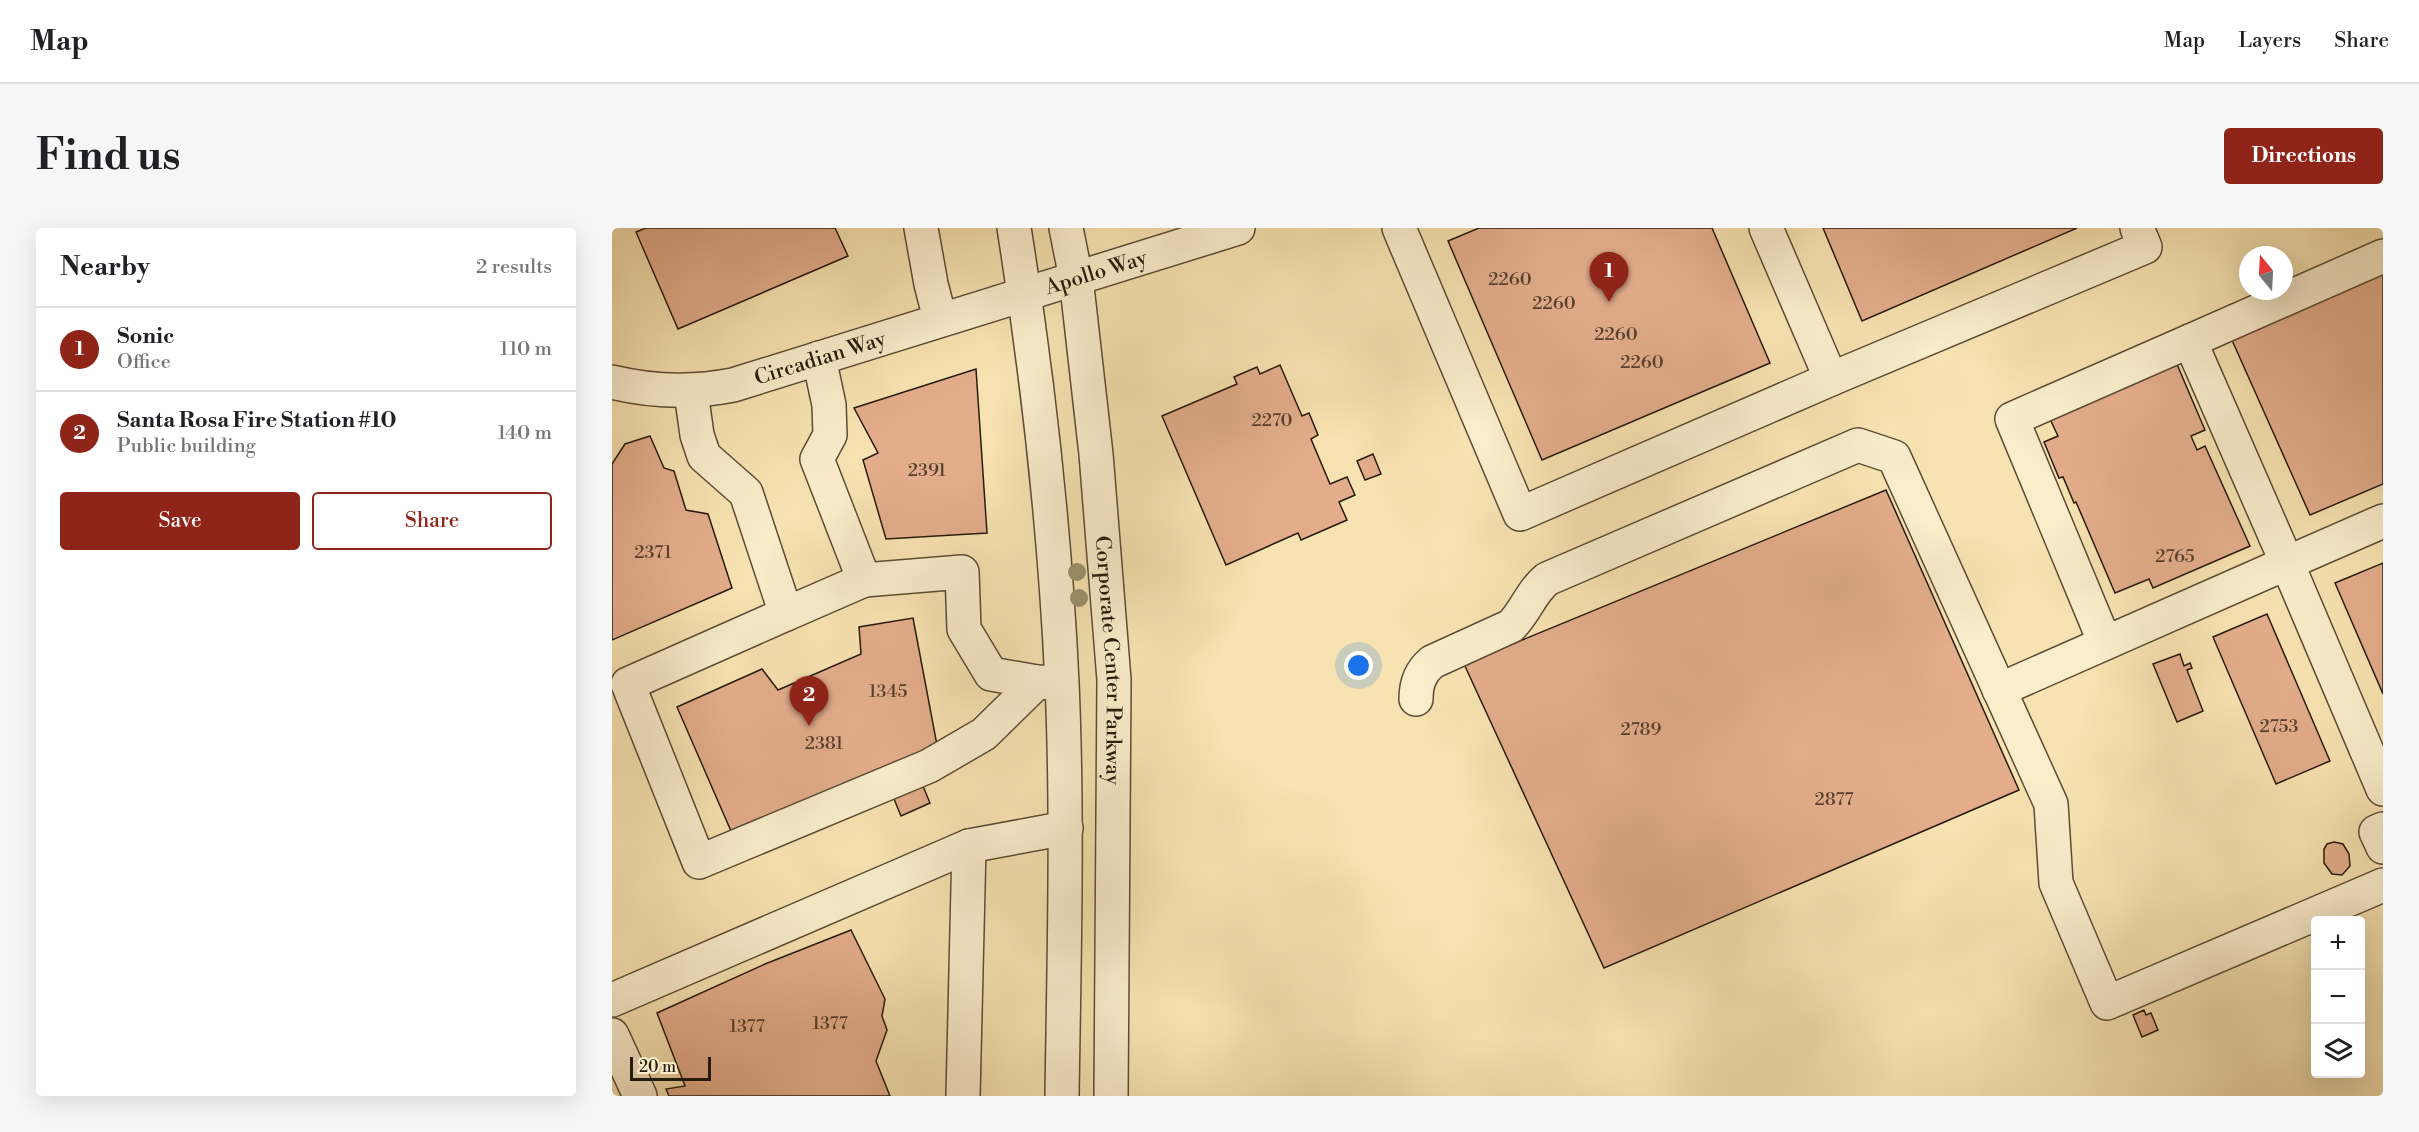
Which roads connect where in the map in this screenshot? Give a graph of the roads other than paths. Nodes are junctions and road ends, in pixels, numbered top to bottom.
1 (921, 228) edge
2 (1014, 228) edge
3 (1066, 228) edge
4 (1238, 228) edge
5 (1398, 228) edge
6 (1766, 228) edge
7 (2137, 228) edge
8 (2383, 256) edge
9 (1076, 278) junction
10 (1025, 294) junction
11 (940, 319) junction
12 (2190, 341) junction
13 (819, 357) junction
14 (1831, 379) junction
15 (612, 382) edge
16 (692, 392) junction
17 (2383, 522) edge
18 (2287, 563) junction
19 (864, 579) junction
20 (786, 614) junction
21 (2105, 643) junction
22 (1049, 683) junction
23 (1999, 690) junction
24 (1416, 699) dead end
25 (2383, 789) edge
26 (1066, 828) junction
27 (2383, 829) edge
28 (969, 846) junction
29 (2383, 847) edge
30 (2383, 885) edge
31 (612, 1000) edge
32 (612, 1035) edge
33 (639, 1096) edge
34 (963, 1096) edge
35 (1062, 1096) edge
36 (1111, 1096) edge

1 - 11 street
2 - 10 street
3 - 9 street, Corporate Center Parkway
4 - 9 street, Apollo Way
5 - 14 street
6 - 14 street
7 - 14 street
8 - 12 street
9 - 10 street, Apollo Way
9 - 36 street, Corporate Center Parkway
10 - 11 street, Circadian Way
10 - 22 street
11 - 13 street, Circadian Way
12 - 18 street
12 - 21 street
13 - 16 street, Circadian Way
13 - 19 street
15 - 16 street, Circadian Way
16 - 20 street
17 - 18 street
18 - 21 street
18 - 25 street
19 - 20 street
19 - 22 street
20 - 22 street
21 - 23 street
22 - 26 street
23 - 24 street
23 - 30 street
26 - 28 street
26 - 35 street
27 - 29 street
28 - 31 street
28 - 34 street
32 - 33 street

